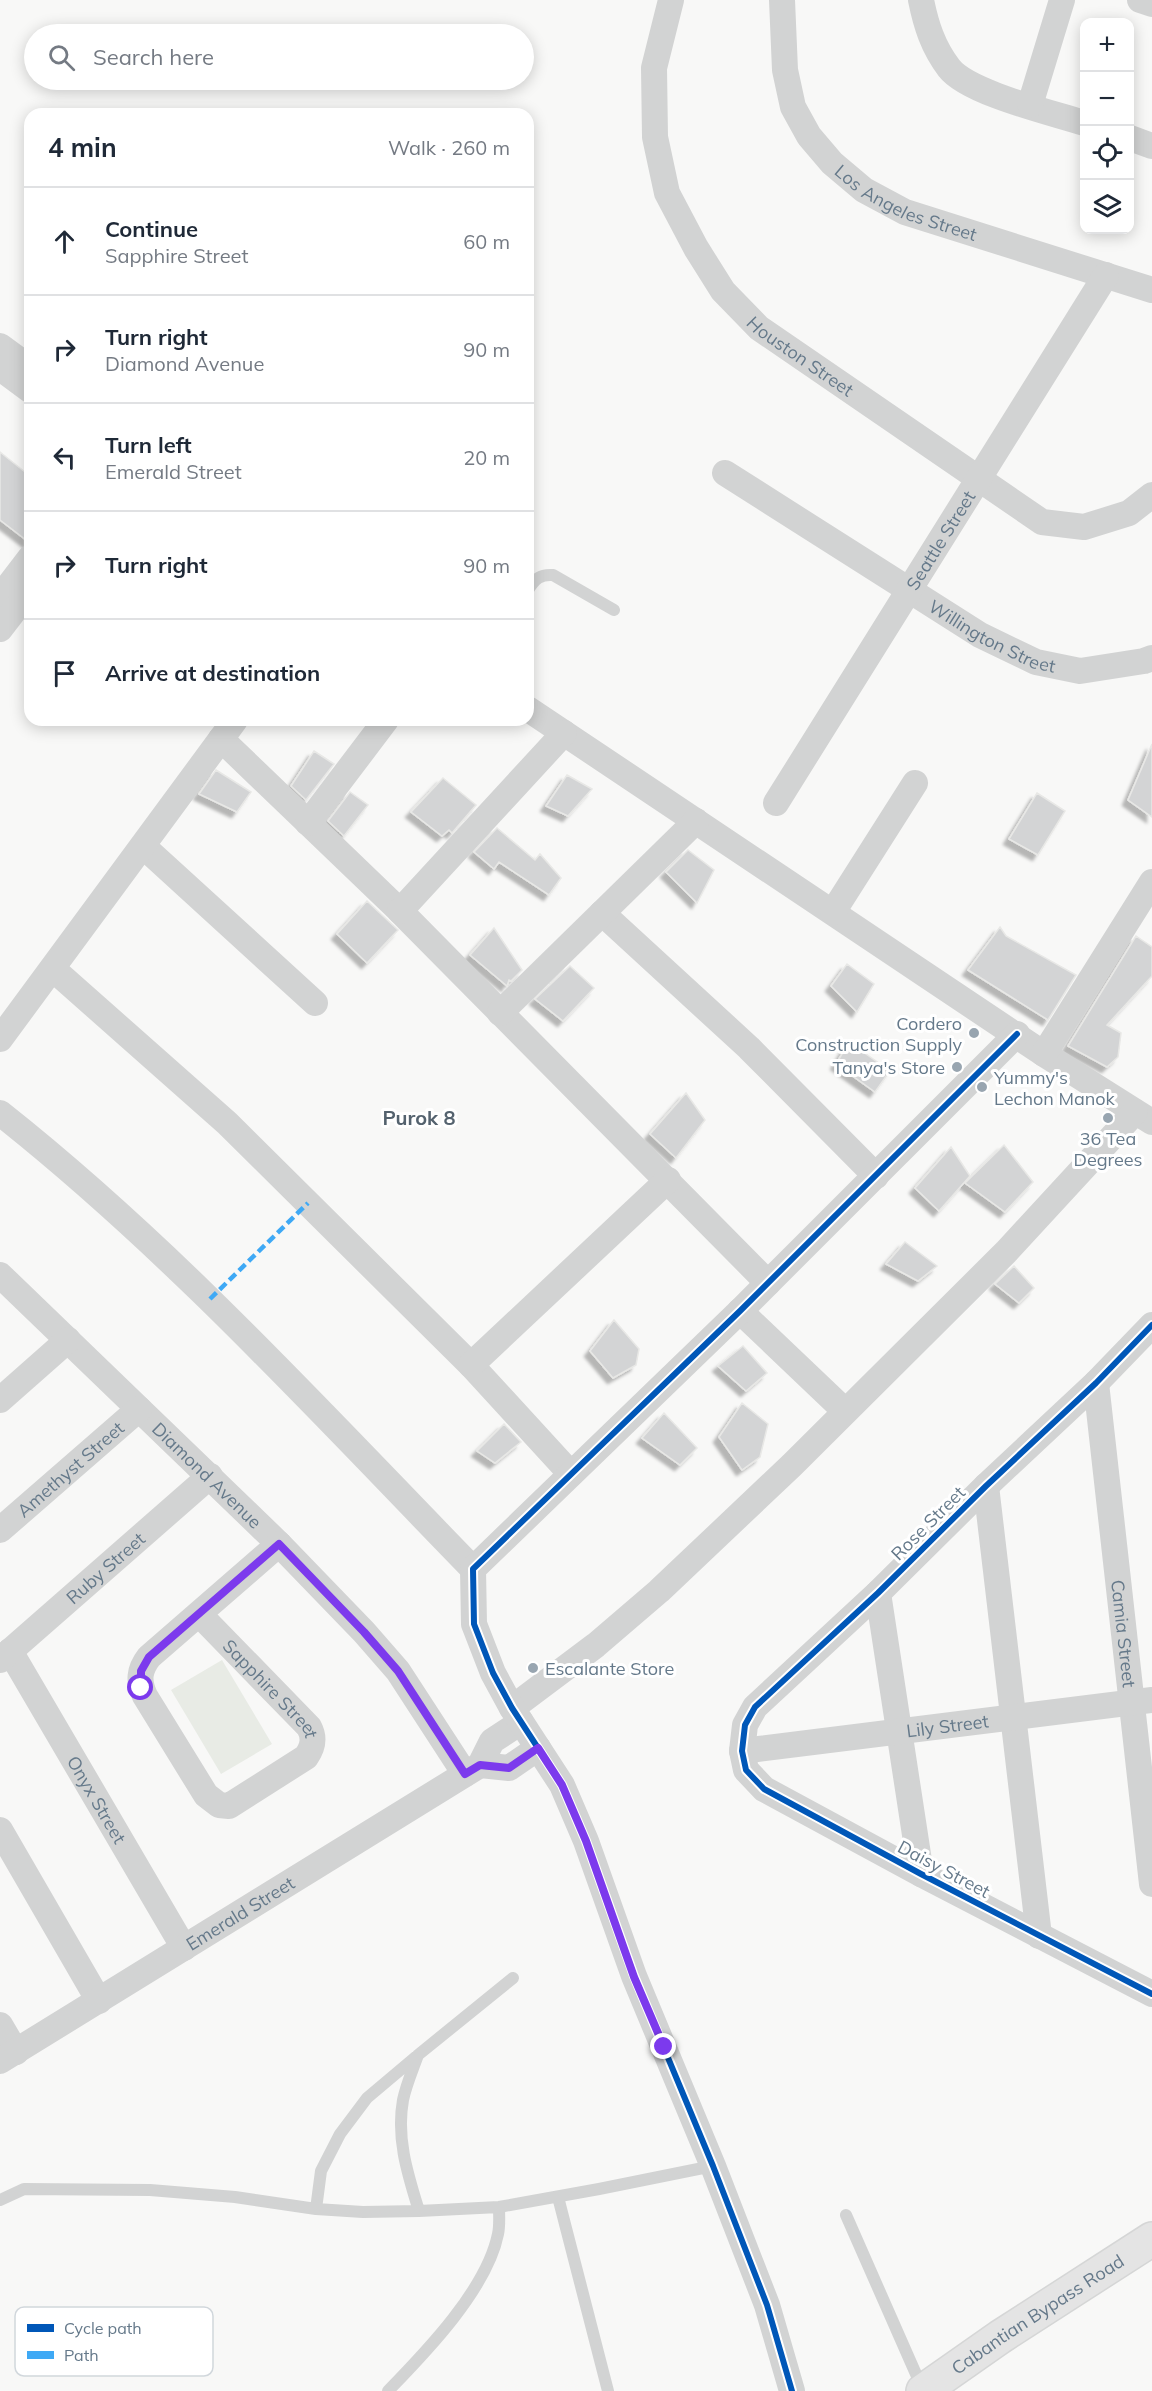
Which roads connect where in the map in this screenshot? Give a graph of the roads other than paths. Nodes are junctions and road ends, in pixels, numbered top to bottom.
1 (671, 0) edge
2 (782, 0) edge
3 (921, 0) edge
4 (1062, 0) edge
5 (1140, 0) edge
6 (1152, 4) edge
7 (1030, 105) junction
8 (1080, 122) edge
9 (1134, 139) edge
10 (1152, 146) edge
11 (1106, 275) junction
12 (1152, 290) edge
13 (0, 346) edge
14 (24, 364) edge
15 (0, 368) edge
16 (24, 386) edge
17 (725, 473) dead end
18 (979, 478) junction
19 (1152, 495) edge
20 (24, 567) edge
21 (534, 582) edge
22 (909, 590) junction
23 (0, 597) edge
24 (24, 598) edge
25 (614, 610) dead end
26 (0, 629) edge
27 (1152, 658) edge
28 (534, 713) edge
29 (381, 726) edge
30 (228, 730) edge
31 (564, 733) junction
32 (915, 783) dead end
33 (776, 803) dead end
34 (696, 821) junction
35 (308, 823) junction
36 (143, 846) junction
37 (1152, 882) edge
38 (400, 911) junction
39 (832, 912) junction
40 (602, 913) junction
41 (53, 969) junction
42 (315, 1003) dead end
43 (500, 1013) junction
44 (1017, 1034) junction
45 (0, 1039) edge
46 (1044, 1054) junction
47 (0, 1113) edge
48 (1144, 1117) edge
49 (876, 1176) junction
50 (668, 1180) junction
51 (0, 1275) edge
52 (768, 1283) junction
53 (740, 1311) junction
54 (1152, 1325) edge
55 (69, 1340) junction
56 (471, 1365) junction
57 (1096, 1383) junction
58 (0, 1400) edge
59 (139, 1408) junction
60 (845, 1411) junction
61 (571, 1474) junction
62 (210, 1476) junction
63 (986, 1486) junction
64 (0, 1530) edge
65 (279, 1544) junction
66 (472, 1569) junction
67 (878, 1593) junction
68 (199, 1614) junction
69 (5, 1656) edge
70 (1142, 1701) edge
71 (517, 1715) junction
72 (1013, 1717) junction
73 (899, 1731) junction
74 (538, 1748) junction
75 (742, 1751) junction
76 (473, 1770) junction
77 (0, 1830) edge
78 (921, 1874) junction
79 (1152, 1884) edge
80 (1039, 1936) junction
81 (184, 1948) junction
82 (513, 1978) dead end
83 (1152, 1994) edge
84 (99, 2001) junction
85 (0, 2025) edge
86 (418, 2055) junction
87 (8, 2057) edge
88 (713, 2166) junction
89 (558, 2197) junction
90 (0, 2200) edge
91 (499, 2206) junction
92 (316, 2209) junction
93 (419, 2211) junction
94 (846, 2215) dead end
95 (1152, 2239) edge
96 (388, 2391) edge
97 (608, 2391) edge
98 (792, 2391) edge
99 (923, 2391) edge

1 - 18 street, Houston Street
2 - 11 street, Los Angeles Street
3 - 7 street
4 - 7 street
5 - 6 street
7 - 8 street
9 - 10 street
11 - 12 street, Los Angeles Street
11 - 18 street, Seattle Street
13 - 14 street
15 - 16 street
17 - 22 street, Willington Street
18 - 19 street, Houston Street
18 - 22 street, Seattle Street
20 - 23 street
21 - 25 lane
22 - 27 street, Willington Street
22 - 33 street, Seattle Street
24 - 26 street
28 - 31 street
29 - 35 street
30 - 35 street
30 - 36 street
31 - 34 street
31 - 38 street
32 - 39 street
34 - 39 street
34 - 40 street
35 - 38 street
36 - 41 street
36 - 42 street
37 - 46 street
38 - 43 street
39 - 44 street
40 - 43 street
40 - 49 street
41 - 45 street
41 - 56 street
43 - 50 street
44 - 46 street
44 - 49 street
46 - 48 street
47 - 66 street
48 - 60 street, Emerald Street
49 - 52 street
50 - 52 street
50 - 56 street
51 - 55 street, Diamond Avenue
52 - 53 street
53 - 60 street
53 - 61 street
54 - 57 street, Rose Street
55 - 58 street
55 - 59 street, Diamond Avenue
56 - 61 street
57 - 63 street, Rose Street
57 - 70 street, Camia Street
59 - 62 street, Diamond Avenue
59 - 64 street, Amethyst Street
60 - 71 street, Emerald Street
61 - 66 street
62 - 65 street, Diamond Avenue
62 - 69 street, Ruby Street
63 - 67 street, Rose Street
63 - 72 street
65 - 68 street, Sapphire Street
65 - 76 street, Diamond Avenue
66 - 71 street
67 - 73 street
67 - 75 street, Rose Street
68 - 68 street, Sapphire Street
69 - 81 street, Onyx Street
70 - 72 street, Lily Street
70 - 79 street, Camia Street
71 - 74 street
71 - 76 street, Emerald Street
72 - 73 street, Lily Street
72 - 80 street
73 - 75 street, Lily Street
73 - 78 street
74 - 76 street
74 - 88 street
75 - 78 street, Daisy Street
76 - 81 street, Emerald Street
77 - 84 street
78 - 80 street, Daisy Street
80 - 83 street, Daisy Street
81 - 84 street, Emerald Street
82 - 86 lane
84 - 87 street, Emerald Street
85 - 87 street
86 - 92 lane
86 - 93 lane
88 - 89 lane
88 - 98 street
89 - 91 lane
89 - 97 lane
90 - 92 lane
91 - 93 lane
91 - 96 lane
92 - 93 lane
94 - 99 lane
95 - 99 main road, Cabantian Bypass Road

